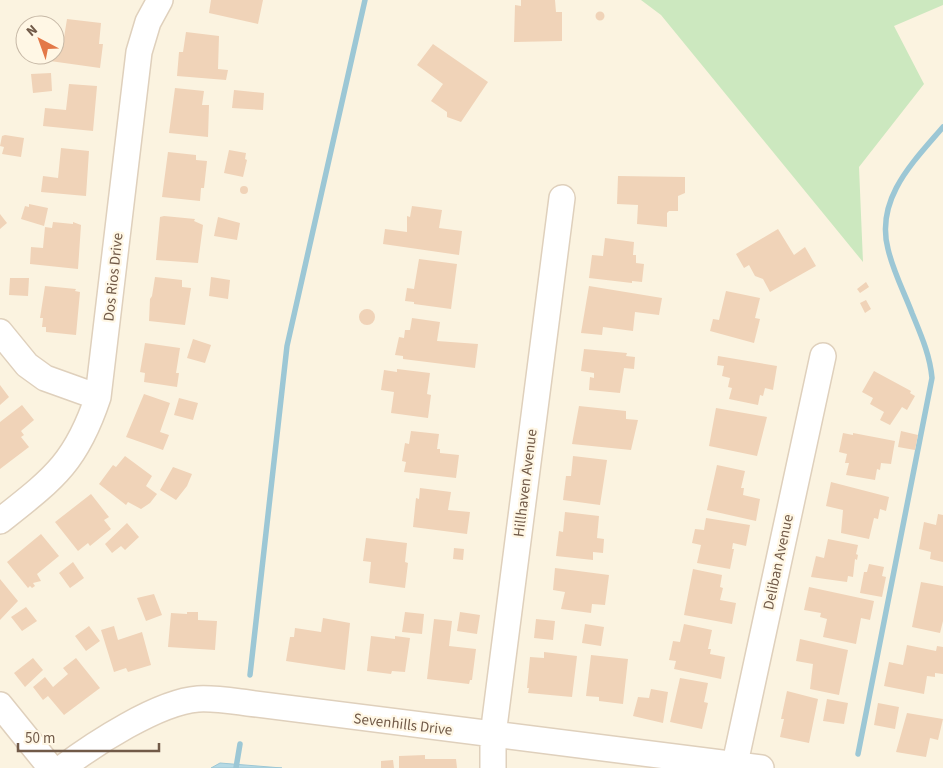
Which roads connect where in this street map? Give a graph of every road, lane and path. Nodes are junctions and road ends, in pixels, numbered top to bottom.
1 (160, 0) edge
2 (562, 198) dead end
3 (0, 332) edge
4 (823, 356) dead end
5 (98, 396) junction
6 (0, 521) edge
7 (0, 705) edge
8 (493, 735) junction
9 (734, 766) edge
10 (51, 768) edge
11 (62, 768) edge
12 (493, 768) edge
13 (761, 768) edge

1 - 5 street, Dos Rios Drive
2 - 8 street, Hillhaven Avenue
3 - 5 street
4 - 9 street, Deliban Avenue
5 - 6 street, Dos Rios Drive
7 - 10 street
8 - 9 street, Sevenhills Drive
8 - 11 street, Sevenhills Drive
8 - 12 street, Hillhaven Avenue
9 - 13 street, Sevenhills Drive

